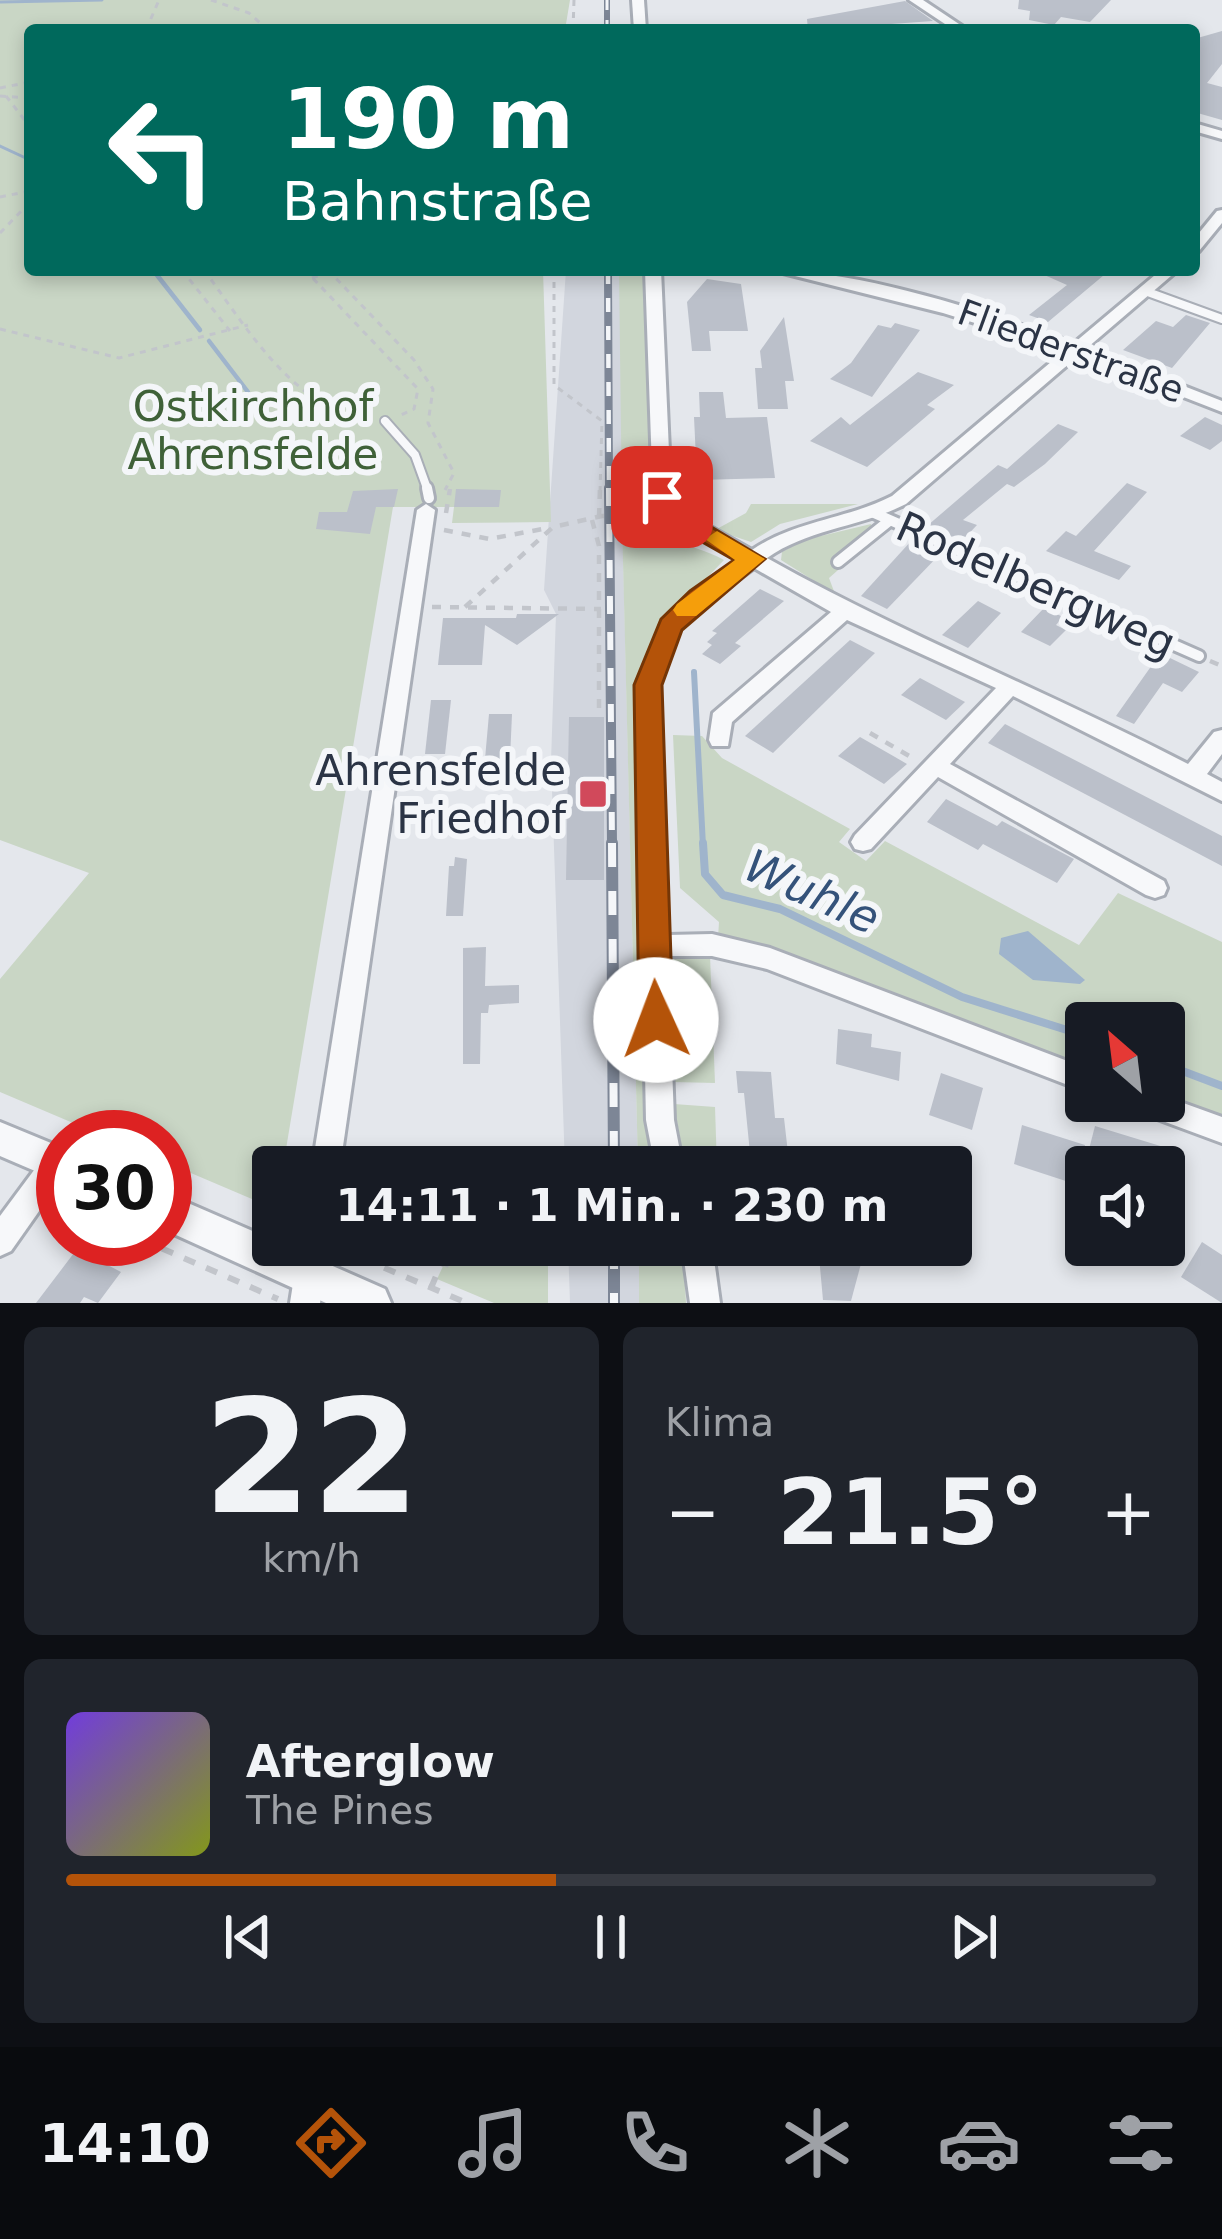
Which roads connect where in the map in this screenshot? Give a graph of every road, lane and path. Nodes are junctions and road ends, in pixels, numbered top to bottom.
1 (211, 0) edge
2 (915, 0) edge
3 (261, 24) edge
4 (953, 24) edge
5 (3, 96) edge
6 (24, 121) edge
7 (24, 208) edge
8 (1221, 218) edge
9 (0, 232) edge
10 (1200, 241) edge
11 (187, 276) edge
12 (209, 276) edge
13 (317, 276) edge
14 (336, 276) edge
15 (554, 276) edge
16 (652, 276) edge
17 (810, 276) edge
18 (1162, 276) edge
19 (312, 278) joint
20 (1145, 291) junction
21 (1222, 319) edge
22 (248, 325) junction
23 (0, 329) edge
24 (230, 331) junction
25 (1079, 348) junction
26 (1222, 407) edge
27 (385, 421) junction
28 (450, 487) junction
29 (434, 502) junction
30 (639, 517) dead end
31 (882, 517) junction
32 (596, 518) junction
33 (553, 527) junction
34 (444, 533) dead end
35 (752, 559) junction
36 (838, 562) dead end
37 (465, 607) junction
38 (411, 608) junction
39 (601, 609) junction
40 (845, 610) junction
41 (1199, 656) dead end
42 (1011, 685) junction
43 (599, 717) dead end
44 (870, 733) dead end
45 (1222, 738) edge
46 (720, 740) dead end
47 (933, 766) junction
48 (1192, 776) junction
49 (1222, 792) edge
50 (863, 842) dead end
51 (1155, 888) dead end
52 (653, 946) junction
53 (1065, 1072) edge
54 (1185, 1116) edge
55 (1222, 1130) edge
56 (0, 1139) edge
57 (329, 1146) edge
58 (665, 1146) edge
59 (36, 1155) edge
60 (36, 1195) edge
61 (192, 1225) edge
62 (0, 1241) edge
63 (192, 1253) edge
64 (380, 1266) edge
65 (440, 1266) edge
66 (700, 1266) edge
67 (304, 1282) edge
68 (431, 1288) junction
69 (370, 1303) edge
70 (467, 1303) edge
71 (705, 1303) edge

1 - 3 path
2 - 4 street
5 - 6 path
7 - 9 path
8 - 10 street
11 - 24 path
12 - 22 path
13 - 19 path
14 - 28 path
15 - 32 path
16 - 35 street
17 - 25 street, Fliederstraße
18 - 20 street
19 - 27 path
20 - 21 lane
20 - 25 street
22 - 24 path
22 - 27 path
23 - 24 path
25 - 26 street, Fliederstraße
25 - 31 street
27 - 29 lane
28 - 29 path
28 - 29 path
29 - 38 street
30 - 32 path
31 - 35 street
31 - 36 lane
31 - 41 lane, Rodelbergweg
32 - 33 path
32 - 39 path
33 - 34 path
33 - 37 path
35 - 40 street
35 - 52 street
37 - 38 path
37 - 39 path
38 - 57 street
39 - 43 path
40 - 42 street
40 - 46 street
42 - 47 street
42 - 48 street
44 - 47 path
45 - 48 street
47 - 50 street
47 - 51 street
48 - 49 street
52 - 53 street
52 - 58 street
54 - 55 street
56 - 59 street
60 - 62 street
61 - 67 street
63 - 67 path
64 - 68 path
65 - 68 path
66 - 71 street
67 - 69 street
68 - 70 path

